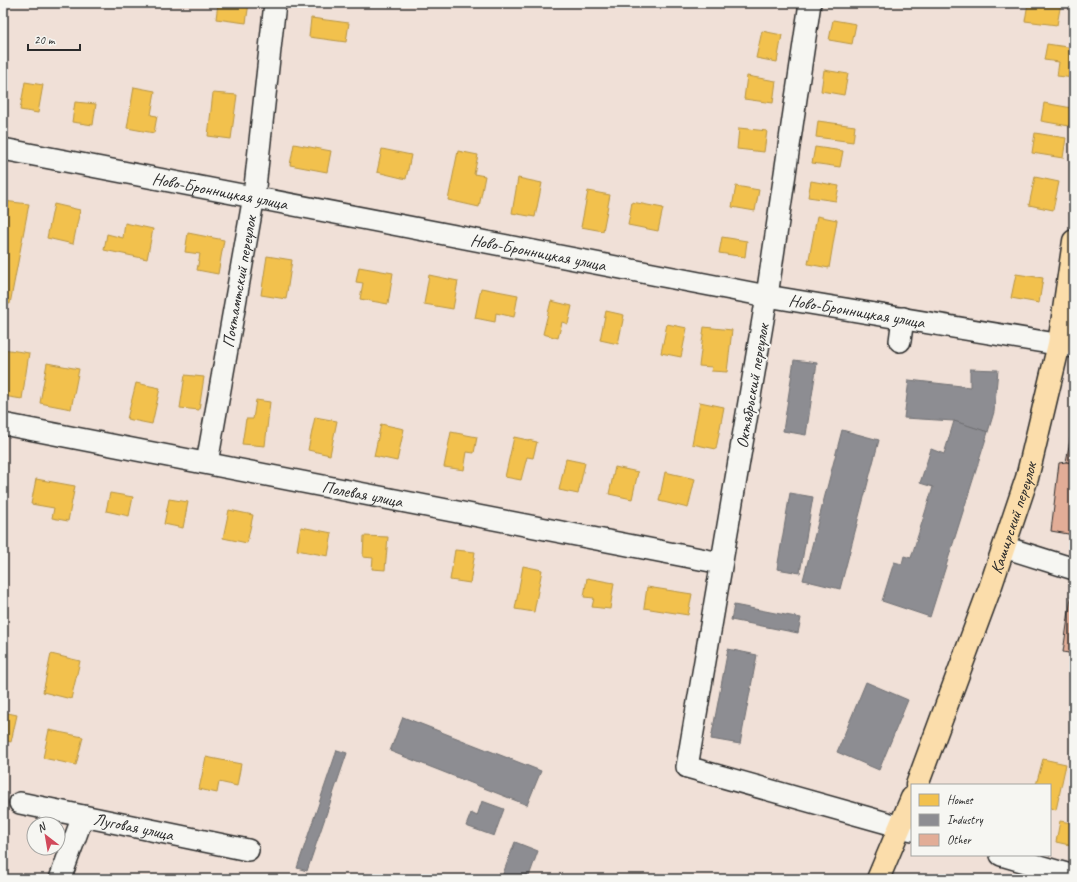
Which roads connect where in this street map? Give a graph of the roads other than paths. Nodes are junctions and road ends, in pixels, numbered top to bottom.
1 (275, 3) edge
2 (810, 3) edge
3 (3, 149) edge
4 (254, 196) junction
5 (1074, 242) edge
6 (767, 296) junction
7 (903, 318) junction
8 (900, 341) dead end
9 (1067, 346) edge
10 (3, 424) edge
11 (207, 463) junction
12 (1004, 547) junction
13 (722, 563) junction
14 (1074, 568) edge
15 (917, 784) edge
16 (20, 803) dead end
17 (911, 804) edge
18 (83, 816) junction
19 (907, 828) edge
20 (248, 850) dead end
21 (1004, 856) edge
22 (1074, 876) edge
23 (60, 879) edge
24 (878, 879) edge

1 - 4 street, Почтамтский переулок
2 - 6 street, Октябрьский переулок
3 - 4 street, Ново-Бронницкая улица
4 - 6 street, Ново-Бронницкая улица
4 - 11 street, Почтамтский переулок
5 - 9 main road, Каширский переулок
6 - 7 street, Ново-Бронницкая улица
6 - 13 street, Октябрьский переулок
7 - 8 street
7 - 9 street, Ново-Бронницкая улица
9 - 12 main road, Каширский переулок
10 - 11 street, Полевая улица
11 - 13 street, Полевая улица
12 - 14 street
12 - 15 main road, Каширский переулок
13 - 19 street, Октябрьский переулок
16 - 18 street, Луговая улица
17 - 19 main road
18 - 20 street, Луговая улица
18 - 23 street
19 - 24 main road
21 - 22 street

